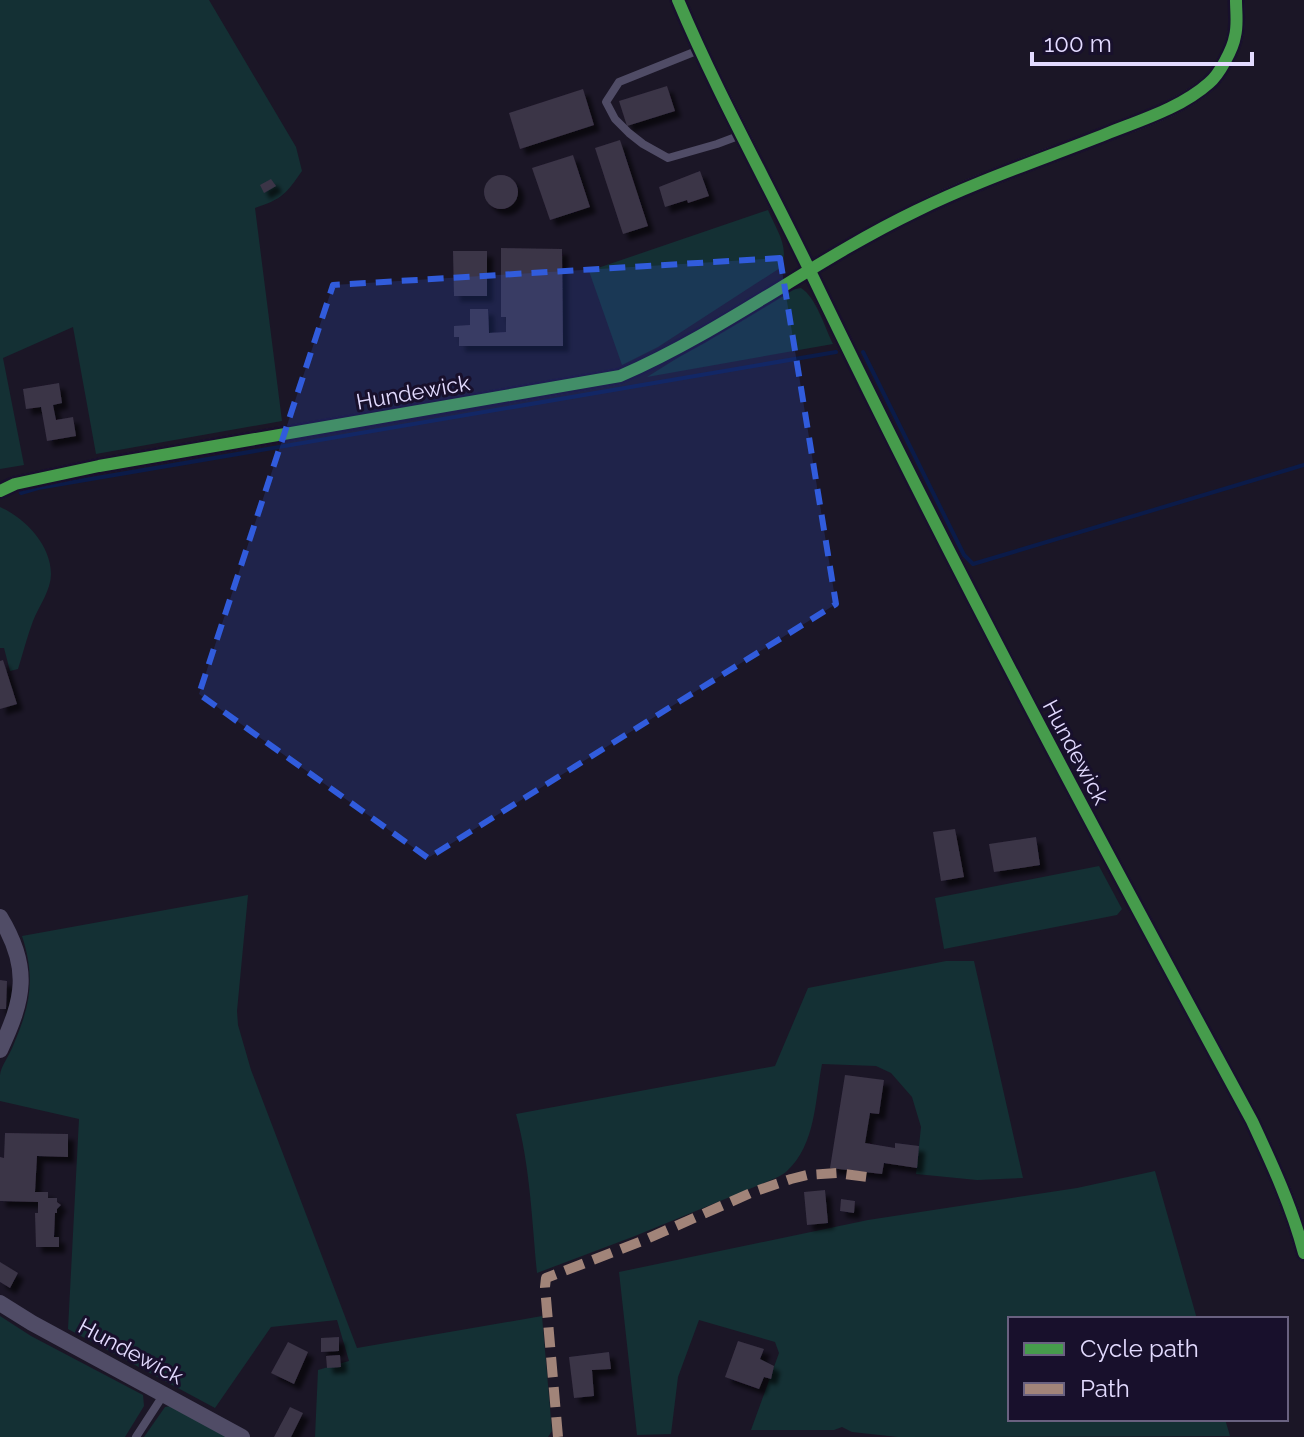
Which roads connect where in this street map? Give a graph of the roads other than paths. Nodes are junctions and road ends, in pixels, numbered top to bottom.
1 (678, 0) edge
2 (1236, 0) edge
3 (699, 50) junction
4 (742, 135) junction
5 (809, 270) junction
6 (0, 491) edge
7 (0, 917) edge
8 (0, 1050) edge
9 (1304, 1253) edge
10 (0, 1303) edge
11 (165, 1394) junction
12 (136, 1437) edge
13 (242, 1437) edge

1 - 3 street, Hundewick
2 - 5 street, Hundewick
3 - 4 street, Hundewick
3 - 4 lane
4 - 5 street, Hundewick
5 - 6 street, Hundewick
5 - 9 street, Hundewick
7 - 8 street
10 - 11 street, Hundewick
11 - 12 lane
11 - 13 street, Hundewick

